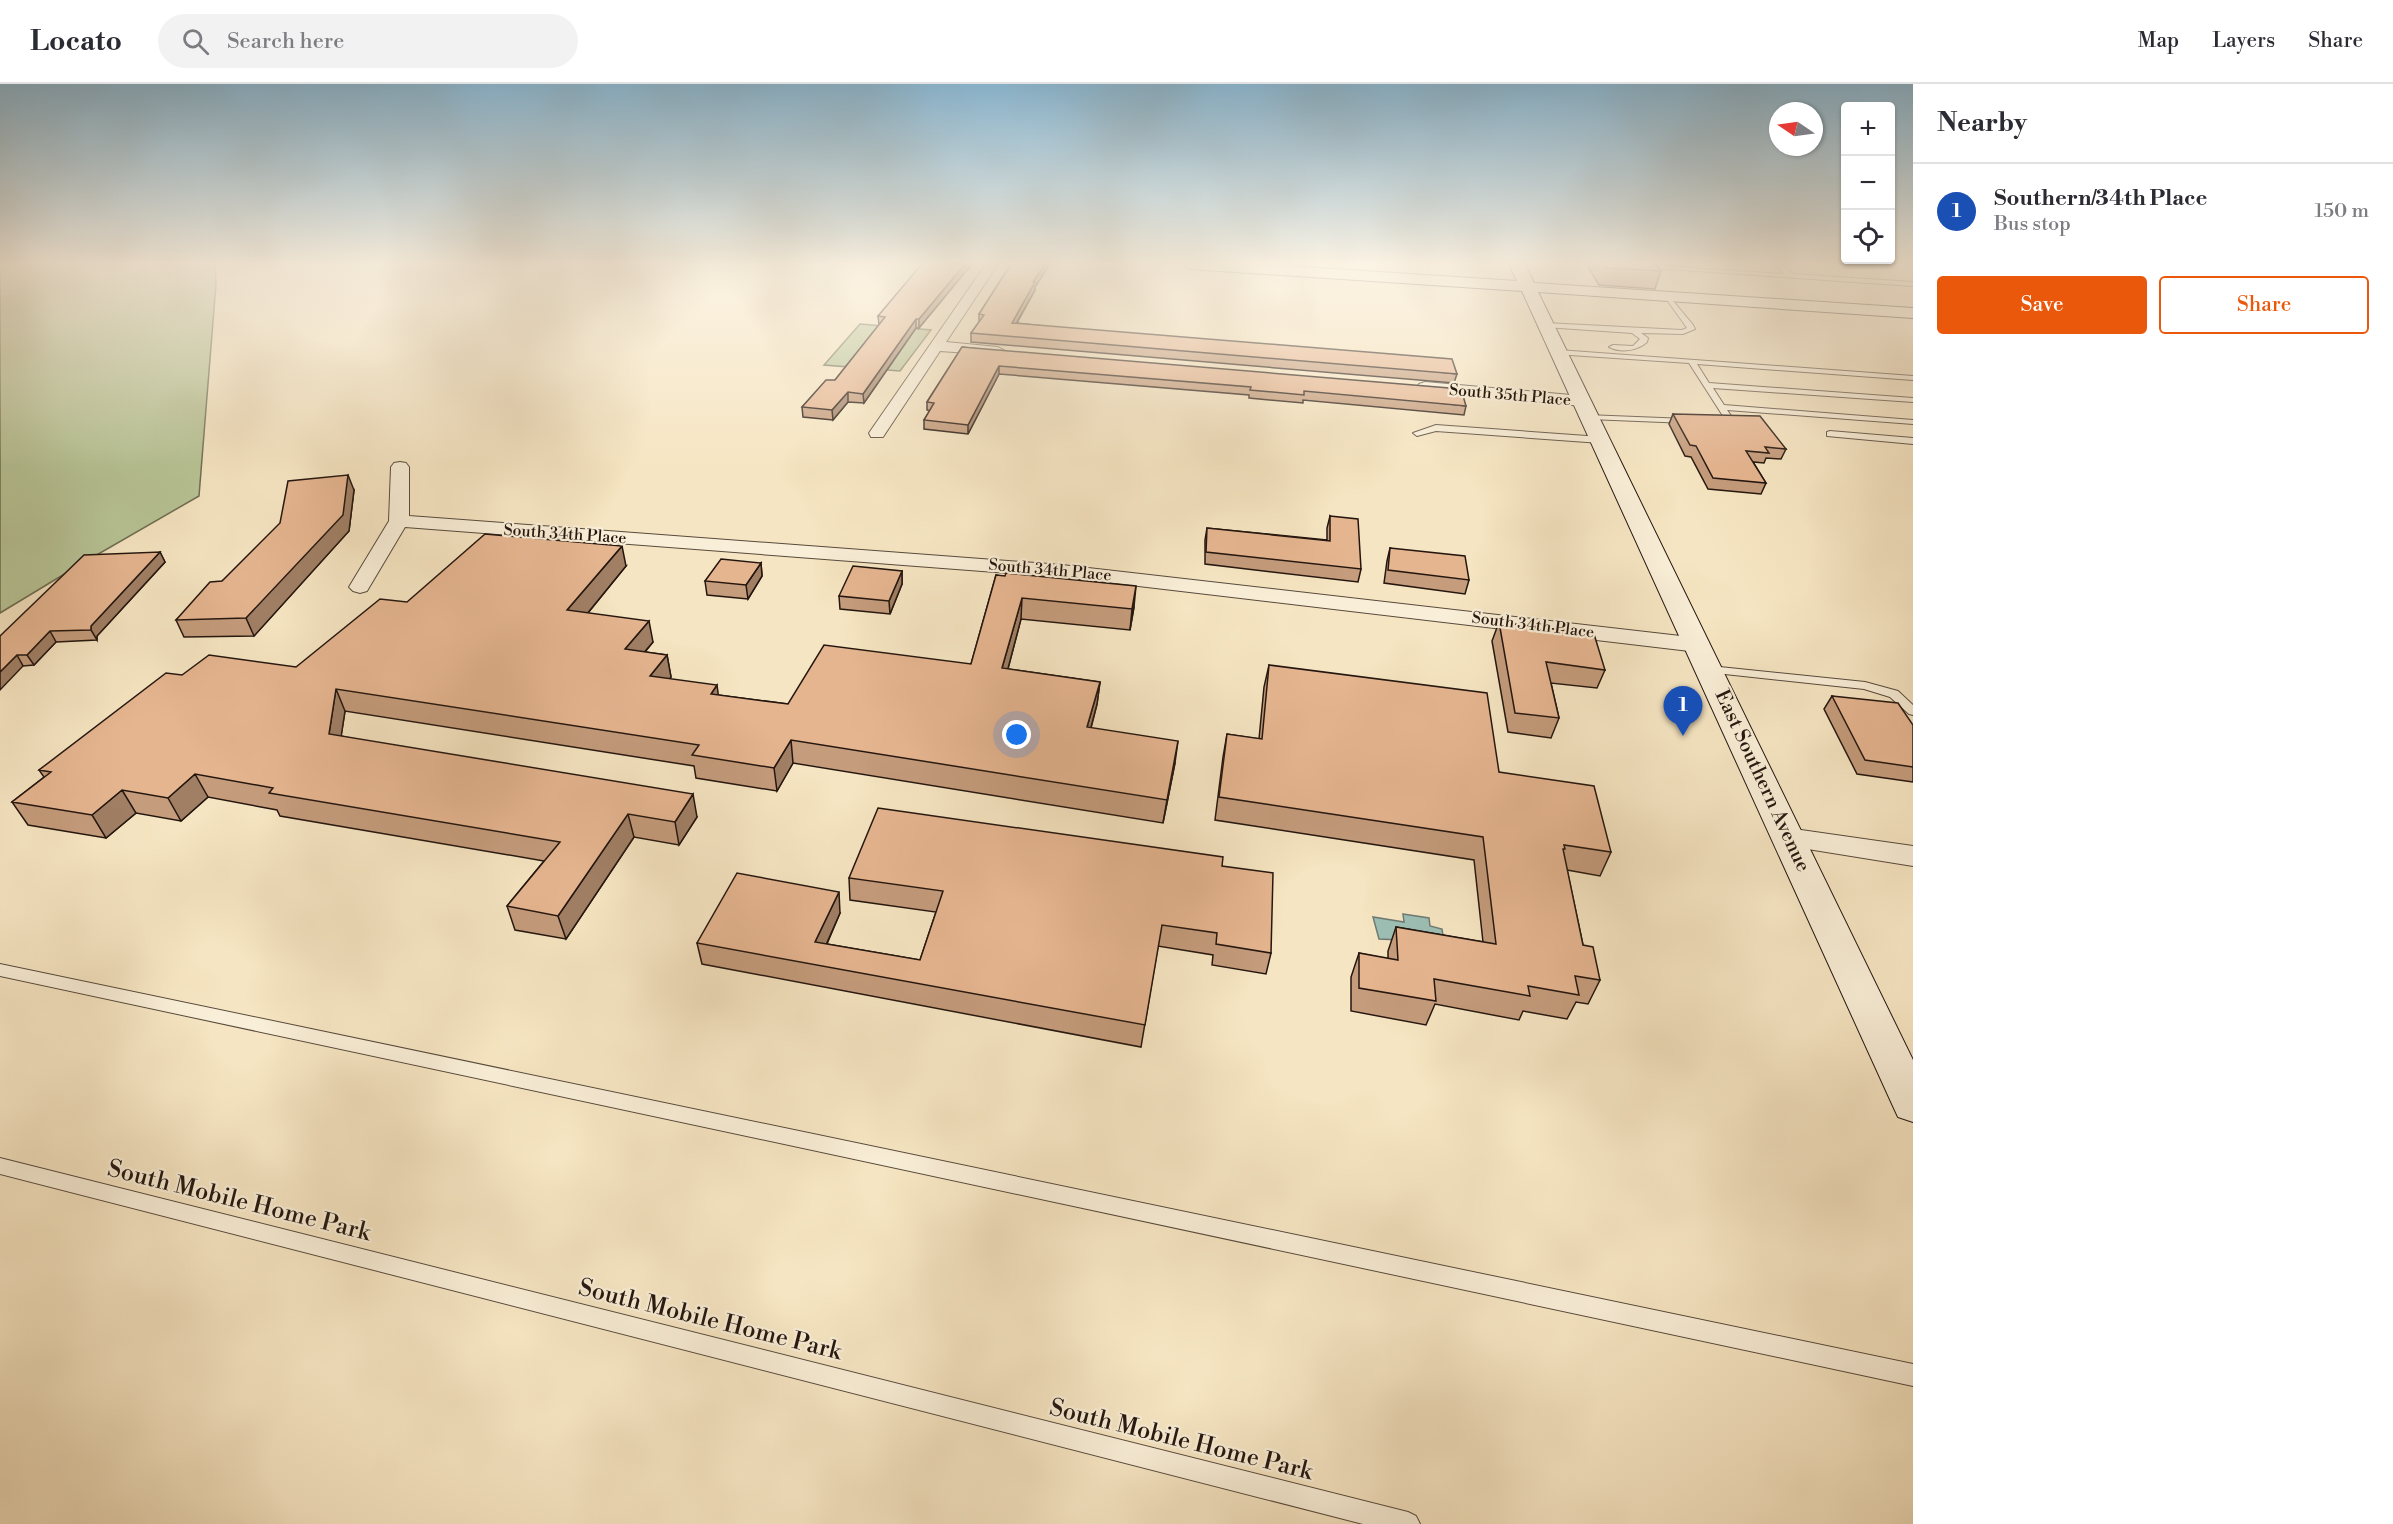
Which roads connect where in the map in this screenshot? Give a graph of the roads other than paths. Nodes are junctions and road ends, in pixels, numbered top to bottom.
1 (946, 331) edge
2 (1548, 331) edge
3 (1617, 331) edge
4 (1630, 331) edge
5 (1660, 331) edge
6 (1685, 331) edge
7 (1552, 340) junction
8 (936, 346) junction
9 (1012, 352) edge
10 (1691, 361) junction
11 (1870, 375) junction
12 (1913, 378) edge
13 (1878, 383) dead end
14 (1706, 385) junction
15 (1413, 386) edge
16 (1886, 391) dead end
17 (1913, 400) edge
18 (1721, 407) junction
19 (1905, 412) edge
20 (1590, 419) junction
21 (1692, 422) edge
22 (1702, 422) edge
23 (877, 433) dead end
24 (1416, 433) dead end
25 (1830, 434) dead end
26 (1913, 441) edge
27 (400, 467) dead end
28 (399, 521) junction
29 (360, 587) dead end
30 (1704, 657) junction
31 (1913, 711) edge
32 (1787, 837) junction
33 (1913, 856) edge
34 (0, 970) edge
35 (1913, 1104) edge
36 (0, 1166) edge
37 (1913, 1376) edge
38 (1408, 1524) edge

1 - 8 street
2 - 7 main road, East Southern Avenue
3 - 7 lane
4 - 7 lane
5 - 6 lane
7 - 10 lane
7 - 20 main road, East Southern Avenue
8 - 9 street
8 - 23 street
10 - 11 lane
10 - 14 lane
11 - 12 lane
11 - 13 lane
14 - 18 lane
14 - 19 lane
15 - 20 street, South 35th Place
16 - 19 lane
17 - 19 lane
18 - 19 lane
18 - 22 lane
20 - 21 lane
20 - 24 lane
20 - 30 main road, East Southern Avenue
25 - 26 lane
27 - 28 street
28 - 29 street
28 - 30 street, South 34th Place
30 - 31 lane
30 - 32 main road, East Southern Avenue
32 - 33 street
32 - 35 main road, East Southern Avenue
34 - 37 lane
36 - 38 lane, South Mobile Home Park

